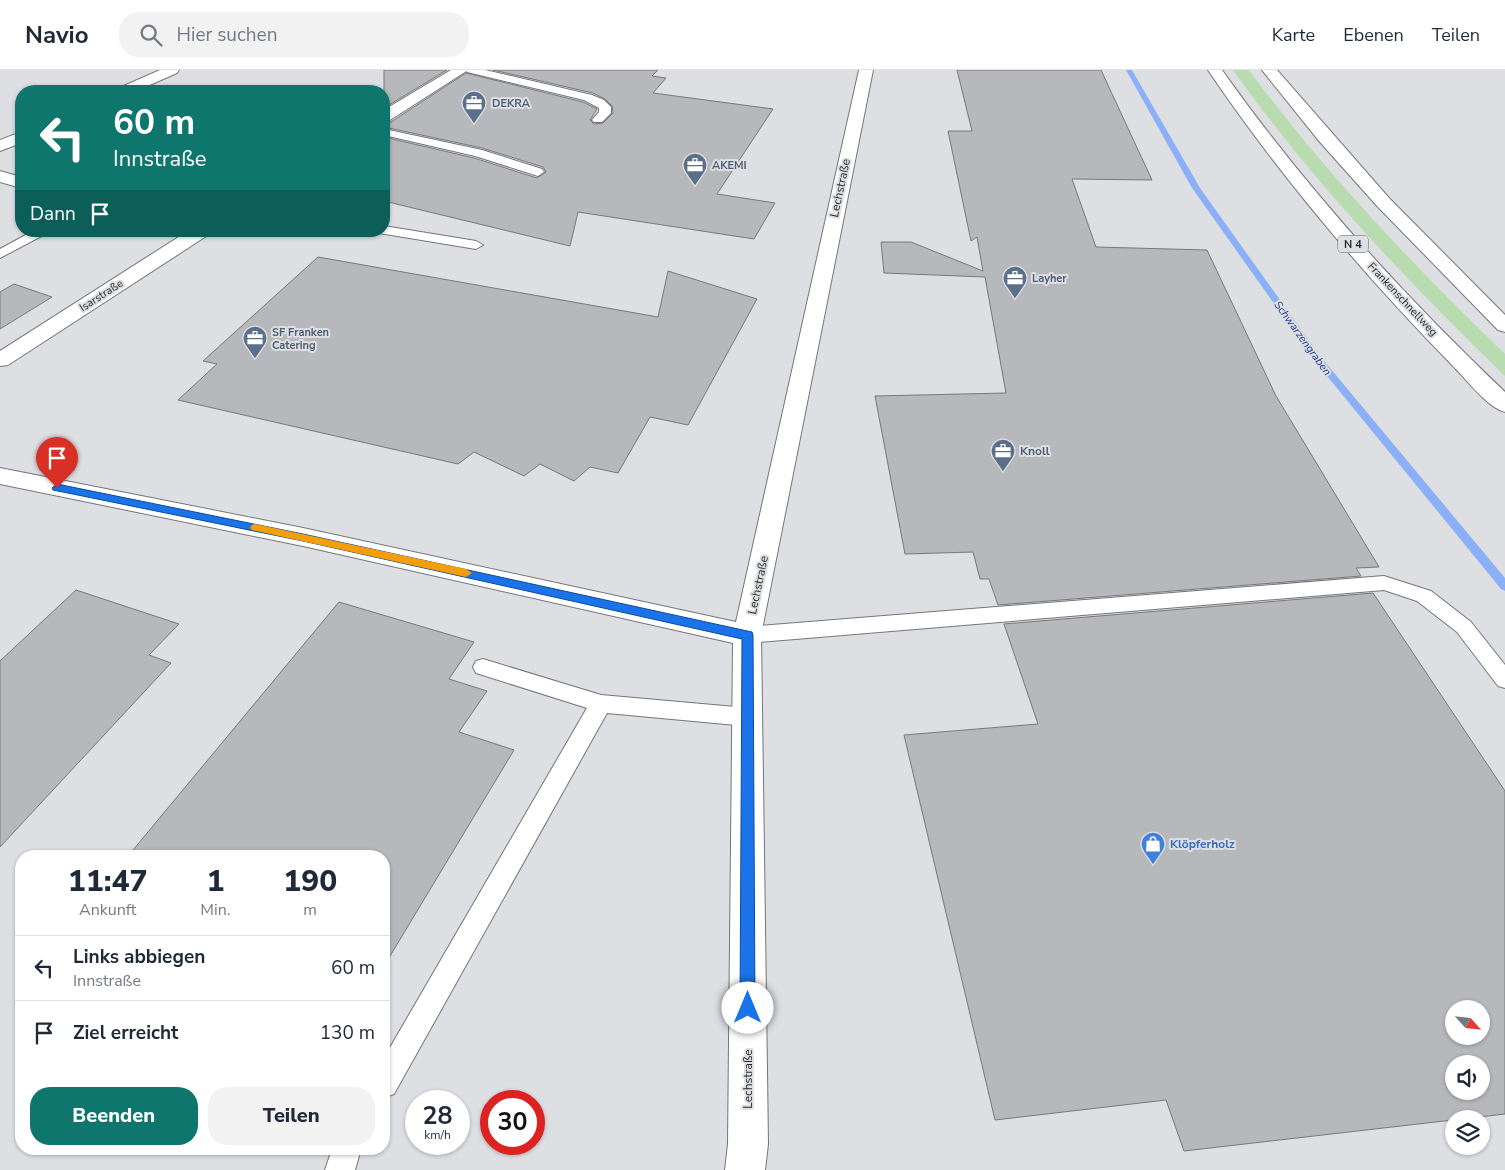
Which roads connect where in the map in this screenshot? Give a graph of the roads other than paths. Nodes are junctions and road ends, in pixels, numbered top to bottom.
1 (172, 70) edge
2 (461, 70) edge
3 (471, 70) edge
4 (866, 70) edge
5 (1215, 70) edge
6 (1269, 70) edge
7 (138, 85) edge
8 (390, 114) edge
9 (598, 120) dead end
10 (390, 133) edge
11 (15, 140) edge
12 (0, 146) edge
13 (538, 172) dead end
14 (0, 176) edge
15 (15, 181) edge
16 (390, 231) edge
17 (33, 237) edge
18 (192, 237) edge
19 (476, 245) dead end
20 (0, 254) edge
21 (1505, 326) edge
22 (0, 360) edge
23 (1505, 405) edge
24 (0, 476) edge
25 (748, 635) junction
26 (483, 667) dead end
27 (1505, 680) edge
28 (601, 704) junction
29 (748, 717) junction
30 (390, 1074) edge
31 (344, 1155) edge
32 (340, 1170) edge
33 (746, 1170) edge

1 - 7 main road
2 - 8 main road
3 - 9 lane
4 - 25 main road, Lechstraße
5 - 23 main road, Frankenschnellweg / N 4
6 - 21 main road
10 - 13 lane
11 - 12 main road
14 - 15 main road
16 - 19 lane
17 - 20 lane
18 - 22 main road, Isarstraße
24 - 25 main road
25 - 27 lane
25 - 29 main road, Lechstraße
26 - 28 lane
28 - 29 lane
28 - 30 lane
29 - 33 main road, Lechstraße
31 - 32 lane

